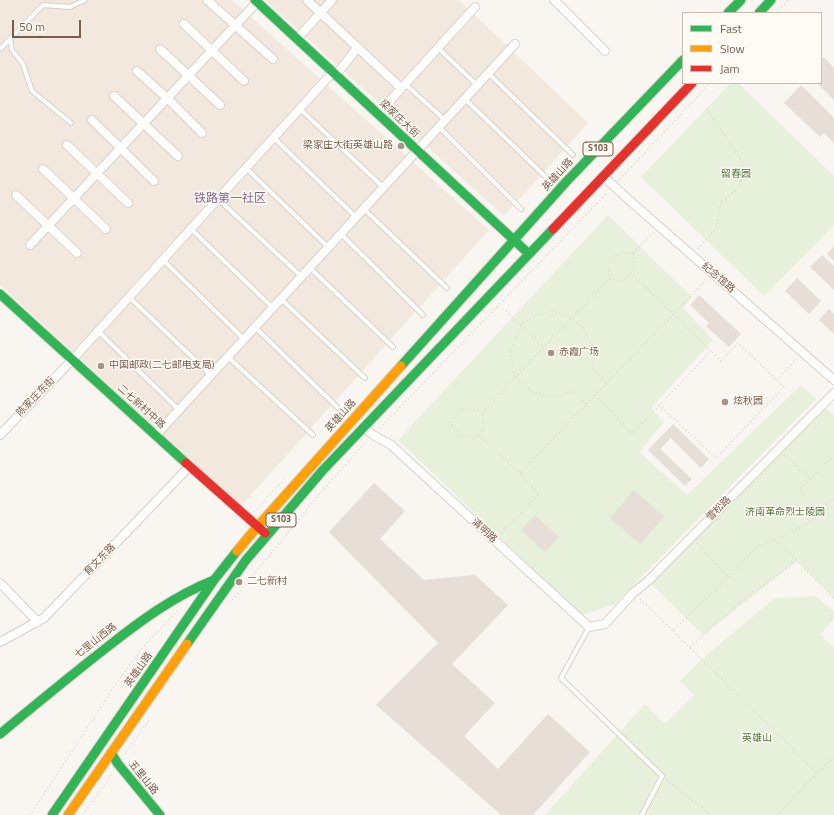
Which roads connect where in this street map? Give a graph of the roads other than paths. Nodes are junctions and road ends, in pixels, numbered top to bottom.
1 (85, 0) edge
2 (207, 0) edge
3 (308, 0) edge
4 (332, 0) edge
5 (554, 0) edge
6 (741, 0) edge
7 (771, 0) edge
8 (257, 1) edge
9 (475, 7) dead end
10 (321, 12) junction
11 (729, 12) edge
12 (760, 12) edge
13 (184, 24) dead end
14 (235, 26) junction
15 (10, 39) junction
16 (297, 39) junction
17 (515, 44) dead end
18 (358, 47) junction
19 (438, 48) junction
20 (0, 49) edge
21 (160, 49) dead end
22 (212, 50) junction
23 (605, 51) dead end
24 (273, 59) dead end
25 (682, 61) edge
26 (137, 71) dead end
27 (488, 73) junction
28 (334, 74) junction
29 (189, 75) junction
30 (244, 81) dead end
31 (691, 84) edge
32 (477, 85) junction
33 (403, 86) junction
34 (114, 96) dead end
35 (167, 98) junction
36 (465, 98) junction
37 (220, 105) dead end
38 (300, 109) junction
39 (378, 114) junction
40 (92, 120) dead end
41 (445, 120) junction
42 (71, 123) dead end
43 (143, 124) junction
44 (439, 127) junction
45 (202, 133) dead end
46 (274, 138) junction
47 (67, 144) dead end
48 (121, 148) junction
49 (417, 150) junction
50 (573, 155) dead end
51 (178, 156) dead end
52 (246, 168) junction
53 (43, 169) dead end
54 (97, 174) junction
55 (604, 176) junction
56 (549, 180) dead end
57 (154, 181) dead end
58 (383, 187) junction
59 (16, 195) dead end
60 (74, 198) junction
61 (218, 198) junction
62 (128, 203) dead end
63 (364, 208) junction
64 (521, 209) dead end
65 (356, 217) junction
66 (48, 225) junction
67 (106, 228) dead end
68 (191, 229) junction
69 (341, 233) junction
70 (514, 239) junction
71 (30, 246) dead end
72 (328, 247) junction
73 (77, 253) dead end
74 (529, 254) junction
75 (163, 260) junction
76 (310, 267) junction
77 (301, 277) junction
78 (447, 288) dead end
79 (0, 294) edge
80 (129, 297) junction
81 (281, 298) junction
82 (273, 308) junction
83 (423, 315) dead end
84 (255, 327) junction
85 (98, 331) junction
86 (244, 339) junction
87 (393, 347) dead end
88 (228, 356) junction
89 (72, 360) junction
90 (211, 375) junction
91 (365, 378) dead end
92 (834, 380) edge
93 (834, 393) edge
94 (338, 408) dead end
95 (179, 410) junction
96 (364, 427) junction
97 (0, 435) edge
98 (156, 435) junction
99 (313, 435) dead end
100 (190, 466) junction
101 (257, 528) junction
102 (268, 534) junction
103 (214, 580) junction
104 (0, 583) edge
105 (38, 622) junction
106 (589, 627) junction
107 (0, 642) edge
108 (0, 734) edge
109 (112, 753) junction
110 (52, 815) edge
111 (68, 815) edge
112 (160, 815) edge
113 (642, 815) edge

1 - 15 lane
2 - 14 street
3 - 10 street
4 - 10 street
5 - 23 street
6 - 11 main road
7 - 12 main road
8 - 14 street
8 - 16 main road, 梁家庄大街
9 - 19 street
10 - 16 street
10 - 18 street
13 - 22 street
14 - 22 street
14 - 24 street
15 - 20 lane
15 - 42 lane
16 - 28 main road, 梁家庄大街
17 - 27 street
18 - 28 street, 陈家庄东街
18 - 33 street
19 - 32 lane
19 - 33 street
21 - 29 street
22 - 29 street
22 - 30 street
25 - 70 main road, 英雄山路 / S103
26 - 35 street
27 - 32 street
27 - 50 lane
28 - 38 street, 陈家庄东街
28 - 39 main road, 梁家庄大街
29 - 35 street
29 - 37 street
31 - 55 main road, S103
32 - 36 street
33 - 39 street
33 - 41 lane
34 - 43 street
35 - 43 street
35 - 45 street
36 - 41 street
36 - 56 lane
38 - 46 street, 陈家庄东街
38 - 58 lane
39 - 49 main road, 梁家庄大街
40 - 48 street
41 - 44 street
43 - 48 street
43 - 51 street
44 - 49 street
44 - 64 lane
46 - 52 street, 陈家庄东街
46 - 65 lane
47 - 54 street
48 - 54 street
48 - 57 street
49 - 58 street
49 - 70 main road, 梁家庄大街
52 - 61 street, 陈家庄东街
52 - 72 lane
53 - 60 street
54 - 60 street
54 - 62 street
55 - 74 main road, S103
55 - 92 street, 纪念馆路
58 - 63 street
59 - 66 street
60 - 66 street
60 - 67 street
61 - 68 street, 陈家庄东街
61 - 77 lane
63 - 65 street
63 - 78 lane
65 - 69 street
66 - 71 street
66 - 73 street
68 - 75 street, 陈家庄东街
68 - 82 lane
69 - 72 street
69 - 83 lane
70 - 74 main road, 梁家庄大街
70 - 101 main road, 英雄山路 / S103
72 - 76 street
74 - 96 main road, S103
75 - 80 street, 陈家庄东街
75 - 86 lane
76 - 77 street
76 - 87 lane
77 - 81 street
79 - 89 main road, 二七新村中路
80 - 85 street, 陈家庄东街
80 - 90 lane
81 - 82 street
81 - 91 lane
82 - 84 street
84 - 86 street
84 - 94 lane
85 - 89 street, 陈家庄东街
85 - 95 lane
86 - 88 street
88 - 90 street
88 - 99 lane
89 - 97 street, 陈家庄东街
89 - 98 main road, 二七新村中路
90 - 95 street
93 - 106 street, 雪松路
95 - 98 street
96 - 102 main road, S103
96 - 106 street, 清明路
98 - 100 main road, 二七新村中路
100 - 101 main road, 二七新村中路
100 - 105 street, 育文东路
101 - 102 main road, 二七新村中路
101 - 103 main road, 英雄山路 / S103
102 - 109 main road, S103
103 - 108 main road, 七里山西路
103 - 110 main road, 英雄山路 / S103
104 - 105 street
105 - 107 street, 育文东路
106 - 113 lane
109 - 111 main road, S103
109 - 112 main road, 五里山路

